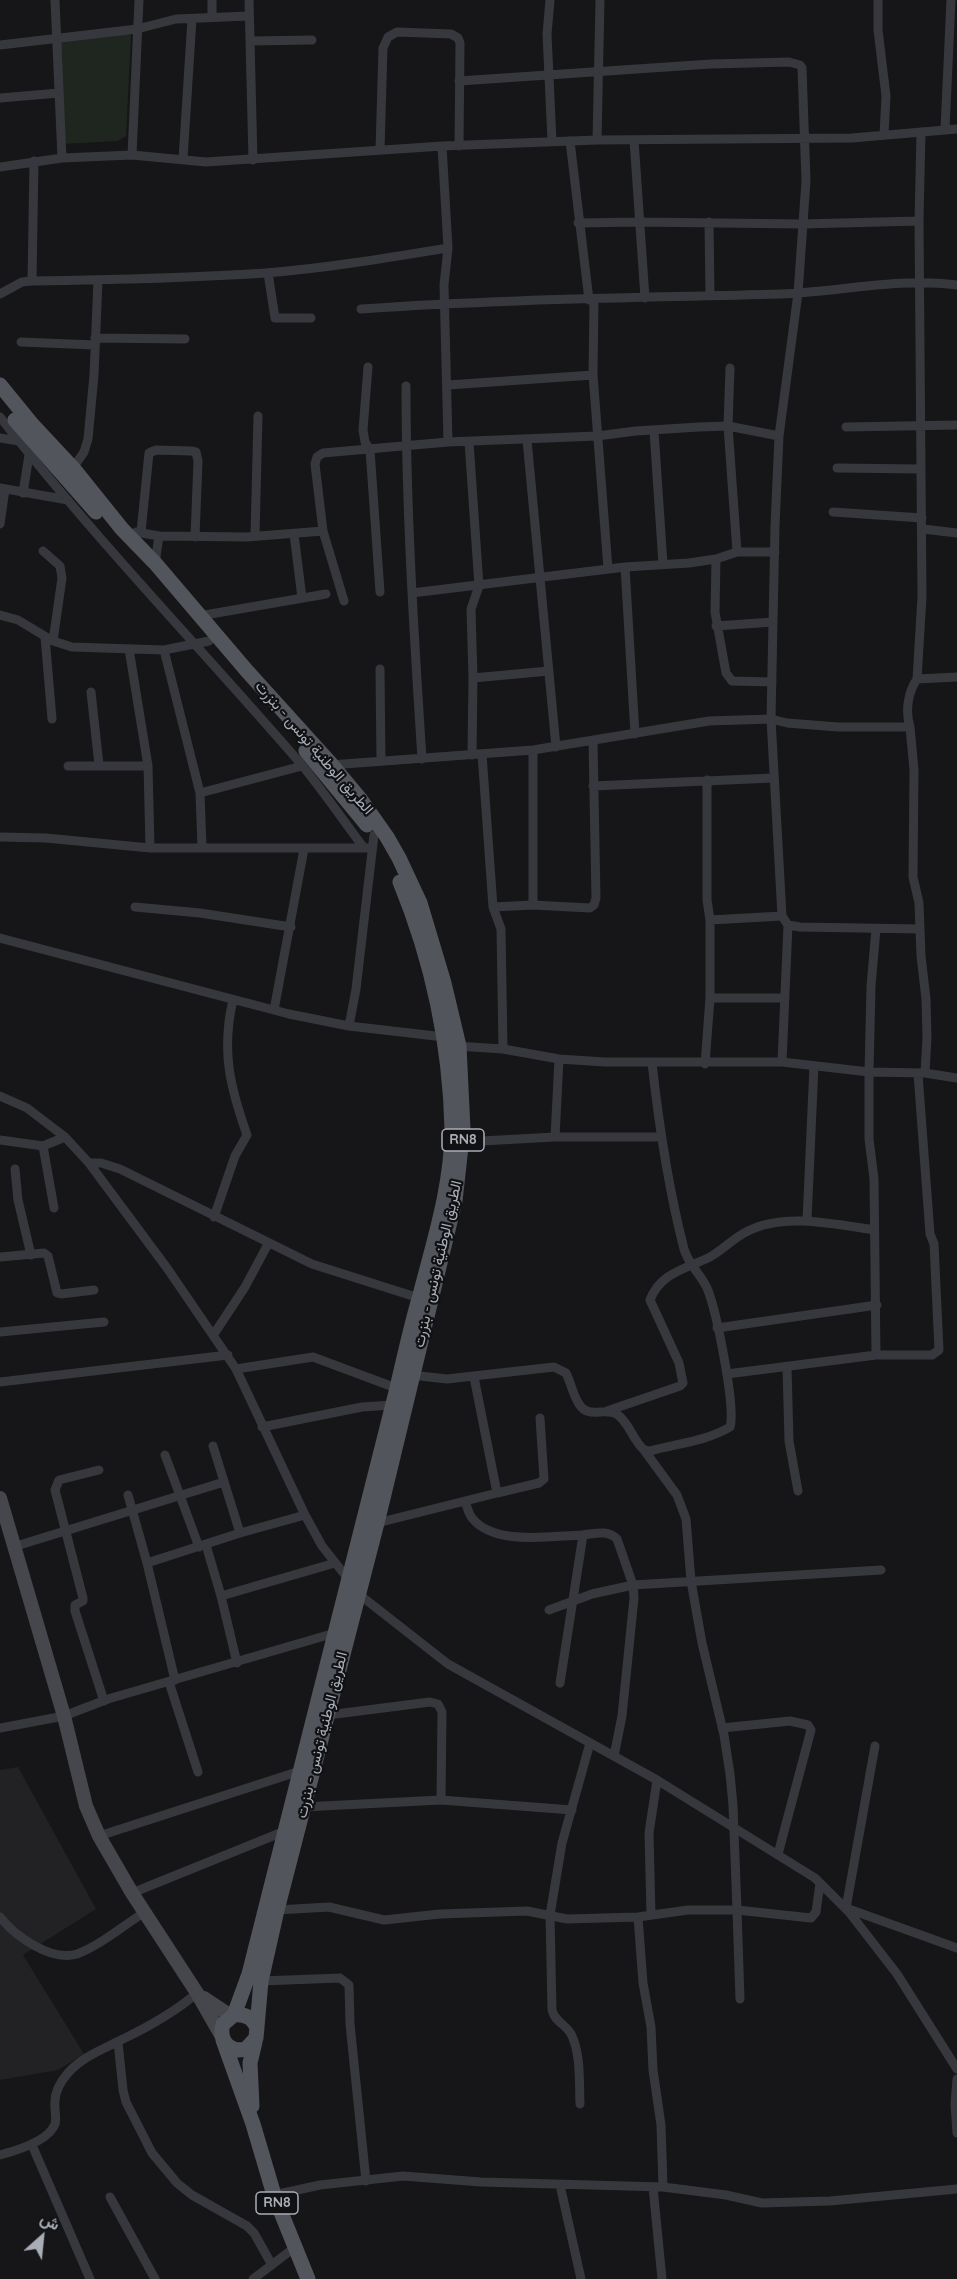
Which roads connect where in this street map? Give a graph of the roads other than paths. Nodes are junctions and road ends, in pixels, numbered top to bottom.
1 (55, 0) edge
2 (139, 0) edge
3 (212, 0) edge
4 (249, 0) edge
5 (550, 0) edge
6 (600, 0) edge
7 (878, 0) edge
8 (951, 0) edge
9 (957, 1) edge
10 (249, 16) junction
11 (212, 17) junction
12 (192, 19) junction
13 (137, 29) junction
14 (56, 38) junction
15 (250, 40) junction
16 (312, 40) dead end
17 (0, 45) edge
18 (598, 72) junction
19 (548, 74) junction
20 (459, 81) junction
21 (59, 93) junction
22 (0, 98) edge
23 (945, 129) junction
24 (957, 129) edge
25 (921, 132) junction
26 (884, 135) junction
27 (597, 140) junction
28 (634, 140) junction
29 (804, 140) junction
30 (552, 141) junction
31 (570, 141) junction
32 (442, 146) junction
33 (459, 146) junction
34 (380, 150) junction
35 (132, 155) junction
36 (62, 158) junction
37 (183, 159) junction
38 (253, 160) junction
39 (34, 161) junction
40 (0, 167) edge
41 (919, 221) junction
42 (639, 222) junction
43 (709, 222) junction
44 (578, 223) junction
45 (802, 224) junction
46 (447, 248) junction
47 (268, 273) junction
48 (98, 280) junction
49 (32, 281) junction
50 (920, 282) junction
51 (957, 285) edge
52 (798, 293) junction
53 (0, 294) edge
54 (710, 296) junction
55 (645, 298) junction
56 (591, 300) junction
57 (446, 303) junction
58 (361, 309) dead end
59 (311, 318) dead end
60 (185, 339) dead end
61 (95, 341) junction
62 (21, 342) dead end
63 (369, 367) dead end
64 (730, 368) dead end
65 (593, 375) junction
66 (0, 385) edge
67 (448, 385) junction
68 (406, 386) dead end
69 (0, 401) edge
70 (258, 416) dead end
71 (0, 417) edge
72 (957, 424) edge
73 (921, 425) junction
74 (728, 426) junction
75 (846, 428) dead end
76 (654, 431) junction
77 (597, 436) junction
78 (779, 436) junction
79 (0, 438) edge
80 (527, 440) junction
81 (19, 441) junction
82 (448, 442) junction
83 (469, 442) junction
84 (406, 446) junction
85 (370, 450) junction
86 (29, 455) junction
87 (73, 468) junction
88 (837, 468) dead end
89 (921, 469) junction
90 (3, 489) edge
91 (23, 493) junction
92 (68, 500) junction
93 (833, 513) dead end
94 (922, 518) junction
95 (0, 524) edge
96 (122, 529) junction
97 (922, 529) junction
98 (324, 531) junction
99 (141, 532) junction
100 (957, 533) edge
101 (294, 534) junction
102 (159, 536) junction
103 (255, 536) junction
104 (195, 537) junction
105 (44, 552) dead end
106 (737, 552) junction
107 (775, 552) junction
108 (716, 559) junction
109 (155, 563) junction
110 (663, 564) junction
111 (626, 567) junction
112 (608, 569) junction
113 (541, 579) junction
114 (479, 586) junction
115 (171, 589) junction
116 (380, 592) dead end
117 (412, 593) junction
118 (326, 594) dead end
119 (302, 598) junction
120 (344, 601) dead end
121 (0, 615) edge
122 (199, 615) junction
123 (773, 622) junction
124 (716, 626) junction
125 (49, 639) junction
126 (201, 643) junction
127 (129, 649) junction
128 (164, 650) junction
129 (380, 669) dead end
130 (549, 671) junction
131 (957, 677) edge
132 (473, 678) junction
133 (917, 679) junction
134 (772, 682) junction
135 (91, 692) dead end
136 (52, 718) dead end
137 (771, 719) junction
138 (910, 727) junction
139 (635, 734) junction
140 (593, 741) junction
141 (556, 747) junction
142 (533, 750) junction
143 (477, 755) junction
144 (422, 759) junction
145 (381, 761) junction
146 (99, 765) junction
147 (68, 766) dead end
148 (148, 766) junction
149 (302, 766) junction
150 (325, 766) junction
151 (773, 778) junction
152 (707, 780) junction
153 (593, 786) junction
154 (200, 793) junction
155 (0, 837) edge
156 (370, 844) junction
157 (150, 848) junction
158 (201, 848) junction
159 (304, 849) junction
160 (533, 905) junction
161 (135, 907) dead end
162 (493, 907) junction
163 (782, 916) junction
164 (710, 920) junction
165 (788, 925) junction
166 (291, 927) junction
167 (876, 929) junction
168 (920, 930) junction
169 (0, 938) edge
170 (710, 998) junction
171 (785, 998) junction
172 (233, 1000) junction
173 (274, 1010) junction
174 (349, 1026) junction
175 (449, 1043) junction
176 (503, 1049) junction
177 (559, 1059) junction
178 (782, 1062) junction
179 (652, 1064) junction
180 (705, 1064) junction
181 (814, 1066) junction
182 (869, 1072) junction
183 (922, 1073) junction
184 (957, 1078) edge
185 (0, 1096) edge
186 (64, 1137) junction
187 (555, 1137) junction
188 (661, 1137) junction
189 (0, 1140) edge
190 (463, 1142) junction
191 (43, 1146) junction
192 (89, 1163) junction
193 (15, 1169) dead end
194 (54, 1208) dead end
195 (214, 1217) junction
196 (807, 1220) junction
197 (874, 1230) junction
198 (268, 1244) junction
199 (32, 1255) junction
200 (0, 1257) edge
201 (690, 1264) junction
202 (94, 1290) dead end
203 (419, 1298) junction
204 (877, 1305) junction
205 (104, 1322) dead end
206 (717, 1328) junction
207 (0, 1332) edge
208 (214, 1334) junction
209 (228, 1354) junction
210 (876, 1355) junction
211 (787, 1367) junction
212 (236, 1369) junction
213 (727, 1374) junction
214 (411, 1375) junction
215 (474, 1377) junction
216 (0, 1382) edge
217 (396, 1388) junction
218 (392, 1404) junction
219 (605, 1412) junction
220 (540, 1418) dead end
221 (262, 1426) junction
222 (213, 1446) dead end
223 (644, 1450) junction
224 (165, 1455) dead end
225 (99, 1470) dead end
226 (224, 1482) junction
227 (798, 1491) dead end
228 (497, 1493) junction
229 (128, 1495) dead end
230 (181, 1496) junction
231 (0, 1498) edge
232 (465, 1501) junction
233 (132, 1512) junction
234 (305, 1515) junction
235 (377, 1523) junction
236 (64, 1530) junction
237 (240, 1533) junction
238 (583, 1535) junction
239 (202, 1546) junction
240 (14, 1547) junction
241 (147, 1563) junction
242 (335, 1563) junction
243 (881, 1570) dead end
244 (348, 1578) junction
245 (691, 1581) junction
246 (633, 1585) junction
247 (357, 1595) junction
248 (221, 1596) junction
249 (572, 1603) junction
250 (549, 1610) dead end
251 (335, 1633) junction
252 (237, 1663) junction
253 (172, 1681) junction
254 (560, 1683) dead end
255 (104, 1701) junction
256 (328, 1714) junction
257 (64, 1716) junction
258 (0, 1728) edge
259 (722, 1728) junction
260 (590, 1743) junction
261 (875, 1746) dead end
262 (614, 1756) junction
263 (300, 1771) junction
264 (198, 1772) dead end
265 (657, 1780) junction
266 (441, 1800) junction
267 (303, 1807) junction
268 (572, 1810) junction
269 (733, 1826) junction
270 (285, 1831) junction
271 (99, 1836) junction
272 (778, 1854) junction
273 (820, 1883) junction
274 (132, 1893) junction
275 (846, 1908) junction
276 (277, 1910) junction
277 (737, 1910) junction
278 (145, 1911) junction
279 (550, 1915) junction
280 (651, 1915) junction
281 (0, 1917) edge
282 (638, 1917) junction
283 (957, 1948) edge
284 (261, 1981) junction
285 (197, 1993) junction
286 (740, 1999) dead end
287 (233, 2015) junction
288 (256, 2035) junction
289 (222, 2038) junction
290 (118, 2042) junction
291 (957, 2069) edge
292 (957, 2079) edge
293 (580, 2104) dead end
294 (253, 2124) junction
295 (957, 2133) edge
296 (32, 2145) junction
297 (0, 2156) edge
298 (366, 2181) junction
299 (560, 2185) junction
300 (658, 2187) junction
301 (957, 2189) edge
302 (274, 2195) junction
303 (110, 2197) dead end
304 (294, 2248) junction
305 (272, 2265) junction
306 (90, 2279) edge
307 (155, 2279) edge
308 (253, 2279) edge
309 (308, 2279) edge
310 (580, 2279) edge
311 (662, 2279) edge

1 - 14 street
2 - 13 street
3 - 11 street
4 - 10 street
5 - 19 street
6 - 18 street
7 - 26 street
8 - 9 street
8 - 23 street
10 - 11 street
10 - 15 street
11 - 12 street
12 - 13 street
12 - 37 street
13 - 14 street
13 - 35 street
14 - 17 street
14 - 21 street
15 - 16 street
15 - 38 street
18 - 19 street
18 - 27 street
18 - 29 street
19 - 20 street
19 - 30 street
20 - 33 street
20 - 34 street
21 - 22 street
21 - 36 street
23 - 24 street
23 - 25 street
25 - 26 street
25 - 41 street
26 - 29 street
27 - 28 street
27 - 31 street
28 - 29 street
28 - 42 street
29 - 45 street
30 - 31 street
30 - 33 street
31 - 44 street
32 - 33 street
32 - 34 street
32 - 46 street
34 - 38 street
35 - 36 street
35 - 37 street
36 - 39 street
37 - 38 street
39 - 40 street
39 - 49 street
41 - 45 street
41 - 50 street
42 - 43 street
42 - 44 street
42 - 55 street
43 - 45 street
43 - 54 street
44 - 56 street
45 - 52 street
46 - 47 street
46 - 57 street
47 - 48 street
47 - 59 street
48 - 49 street
48 - 61 street
49 - 53 street
50 - 51 street
50 - 52 street
50 - 73 street
52 - 54 street
52 - 78 street
54 - 55 street
55 - 56 street
56 - 57 street
56 - 65 street
57 - 58 street
57 - 67 street
60 - 61 street
61 - 62 street
61 - 87 street
63 - 85 street
64 - 74 street
65 - 67 street
65 - 77 street
66 - 87 main road, الطريق الوطنية تونس - بنزرت / RN8
67 - 82 street
68 - 84 street
69 - 115 main road, الطريق الوطنية تونس - بنزرت / RN8
70 - 103 street
71 - 81 street
72 - 73 street
73 - 75 street
73 - 89 street
74 - 76 street
74 - 78 street
74 - 106 street
76 - 77 street
76 - 110 street
77 - 80 street
77 - 112 street
78 - 107 street
79 - 81 street
80 - 83 street
80 - 113 street
81 - 86 street
82 - 83 street
82 - 84 street
83 - 114 street
84 - 85 street
84 - 117 street
85 - 98 street
85 - 116 street
86 - 91 street
86 - 92 street
87 - 96 main road, الطريق الوطنية تونس - بنزرت / RN8
88 - 89 street
89 - 94 street
90 - 91 street
90 - 95 street
91 - 92 street
92 - 126 street
93 - 94 street
94 - 97 street
96 - 99 street
96 - 109 main road, الطريق الوطنية تونس - بنزرت / RN8
97 - 100 street
97 - 133 street
98 - 101 street
98 - 120 street
99 - 102 street
99 - 104 street
101 - 103 street
101 - 119 street
102 - 104 street
102 - 109 street
103 - 104 street
105 - 125 street
106 - 107 street
106 - 108 street
107 - 123 street
108 - 110 street
108 - 124 street
109 - 115 main road, الطريق الوطنية تونس - بنزرت / RN8
110 - 111 street
111 - 112 street
111 - 139 street
112 - 113 street
113 - 114 street
113 - 130 street
114 - 117 street
114 - 132 street
115 - 122 main road, الطريق الوطنية تونس - بنزرت / RN8
115 - 126 main road, الطريق الوطنية تونس - بنزرت / RN8
117 - 144 street
118 - 119 street
119 - 122 street
121 - 125 street
122 - 150 main road, الطريق الوطنية تونس - بنزرت / RN8
123 - 124 street
123 - 134 street
124 - 134 street
125 - 127 street
125 - 136 street
126 - 128 street
126 - 149 street
126 - 150 main road, الطريق الوطنية تونس - بنزرت / RN8
127 - 128 street
127 - 148 street
128 - 154 street
129 - 145 street
130 - 132 street
130 - 141 street
131 - 133 street
132 - 143 street
133 - 138 street
134 - 137 street
135 - 146 street
137 - 138 street
137 - 139 street
137 - 151 street
138 - 168 street
139 - 140 street
140 - 141 street
140 - 153 street
141 - 142 street
142 - 143 street
142 - 160 street
143 - 144 street
143 - 162 street
144 - 145 street
145 - 150 street
146 - 147 street
146 - 148 street
148 - 157 street
149 - 154 street
149 - 156 street
150 - 156 main road, الطريق الوطنية تونس - بنزرت / RN8
150 - 175 main road, الطريق الوطنية تونس - بنزرت / RN8
151 - 152 street
151 - 163 street
152 - 153 street
152 - 164 street
153 - 160 street
154 - 158 street
155 - 157 street
156 - 159 street
156 - 174 street
156 - 175 main road, الطريق الوطنية تونس - بنزرت / RN8
157 - 158 street
158 - 159 street
159 - 166 street
160 - 162 street
161 - 166 street
162 - 176 street
163 - 164 street
163 - 165 street
164 - 170 street
165 - 167 street
165 - 171 street
166 - 173 street
167 - 168 street
167 - 182 street
168 - 183 street
169 - 172 street
170 - 171 street
170 - 180 street
171 - 178 street
172 - 173 street
172 - 195 street
173 - 174 street
174 - 175 street
175 - 176 street
175 - 190 main road, الطريق الوطنية تونس - بنزرت / RN8
175 - 203 main road, الطريق الوطنية تونس - بنزرت / RN8
176 - 177 street
177 - 179 street
177 - 187 street
178 - 180 street
178 - 181 street
179 - 180 street
179 - 188 street
181 - 182 street
181 - 196 street
182 - 183 street
182 - 197 street
183 - 184 street
183 - 210 street
185 - 186 street
186 - 191 street
186 - 192 street
187 - 188 street
187 - 190 street
188 - 201 street
189 - 191 street
190 - 214 main road, الطريق الوطنية تونس - بنزرت / RN8
191 - 194 street
192 - 195 street
192 - 208 street
193 - 199 street
195 - 198 street
196 - 197 street
196 - 201 street
197 - 204 street
198 - 203 street
198 - 208 street
199 - 200 street
199 - 202 street
201 - 206 street
201 - 219 street
203 - 217 main road, الطريق الوطنية تونس - بنزرت / RN8
204 - 206 street
204 - 210 street
205 - 207 street
206 - 213 street
208 - 209 street
209 - 212 street
209 - 216 street
210 - 211 street
211 - 213 street
211 - 227 street
212 - 217 street
212 - 221 street
213 - 223 street
214 - 215 street
214 - 235 main road, الطريق الوطنية تونس - بنزرت / RN8
215 - 219 street
215 - 228 street
217 - 218 main road, الطريق الوطنية تونس - بنزرت / RN8
218 - 221 street
218 - 244 main road, الطريق الوطنية تونس - بنزرت / RN8
219 - 223 street
220 - 228 street
221 - 234 street
222 - 226 street
223 - 245 street
224 - 230 street
225 - 236 street
226 - 230 street
226 - 237 street
228 - 232 street
229 - 233 street
230 - 233 street
230 - 239 street
231 - 240 street
232 - 235 street
232 - 238 street
233 - 236 street
233 - 241 street
234 - 237 street
234 - 242 street
235 - 247 main road, الطريق الوطنية تونس - بنزرت / RN8
236 - 240 street
236 - 255 street
237 - 239 street
238 - 246 street
238 - 249 street
239 - 241 street
239 - 248 street
240 - 257 street
241 - 253 street
242 - 244 street
242 - 248 street
243 - 245 street
244 - 247 street
244 - 251 main road, الطريق الوطنية تونس - بنزرت / RN8
245 - 246 street
245 - 259 street
246 - 249 street
246 - 262 street
247 - 256 main road, الطريق الوطنية تونس - بنزرت / RN8
247 - 260 street
248 - 252 street
249 - 250 street
249 - 254 street
251 - 252 street
251 - 263 main road, الطريق الوطنية تونس - بنزرت / RN8
252 - 253 street
253 - 255 street
253 - 264 street
255 - 257 street
256 - 266 street
256 - 267 main road, الطريق الوطنية تونس - بنزرت / RN8
257 - 258 street
257 - 271 street
259 - 269 street
259 - 272 street
260 - 262 street
260 - 268 street
261 - 275 street
262 - 265 street
263 - 270 main road, الطريق الوطنية تونس - بنزرت / RN8
263 - 271 street
265 - 269 street
265 - 280 street
266 - 267 street
266 - 268 street
267 - 276 main road, الطريق الوطنية تونس - بنزرت / RN8
268 - 279 street
269 - 272 street
269 - 277 street
270 - 274 street
270 - 287 main road, الطريق الوطنية تونس - بنزرت / RN8
271 - 274 street
272 - 273 street
273 - 275 street
273 - 277 street
274 - 278 street
275 - 283 street
275 - 291 street
276 - 279 street
276 - 284 main road, الطريق الوطنية تونس - بنزرت / RN8
277 - 280 street
277 - 286 street
278 - 281 street
278 - 285 street
279 - 282 street
279 - 293 street
280 - 282 street
282 - 300 street
284 - 288 main road, الطريق الوطنية تونس - بنزرت / RN8
284 - 298 street
285 - 287 street
285 - 289 street
285 - 290 street
287 - 288 main road
287 - 289 main road, RN8
288 - 289 main road
288 - 294 main road, الطريق الوطنية تونس - بنزرت / RN8
289 - 294 main road, الطريق الوطنية تونس - بنزرت / RN8
290 - 296 street
290 - 305 street
292 - 295 street
294 - 302 main road, الطريق الوطنية تونس - بنزرت / RN8
296 - 297 street
296 - 306 street
298 - 299 street
298 - 302 street
299 - 300 street
299 - 310 street
300 - 301 street
300 - 311 street
302 - 304 main road, الطريق الوطنية تونس - بنزرت / RN8
303 - 307 street
304 - 305 street
304 - 309 main road, الطريق الوطنية تونس - بنزرت / RN8
305 - 308 street

